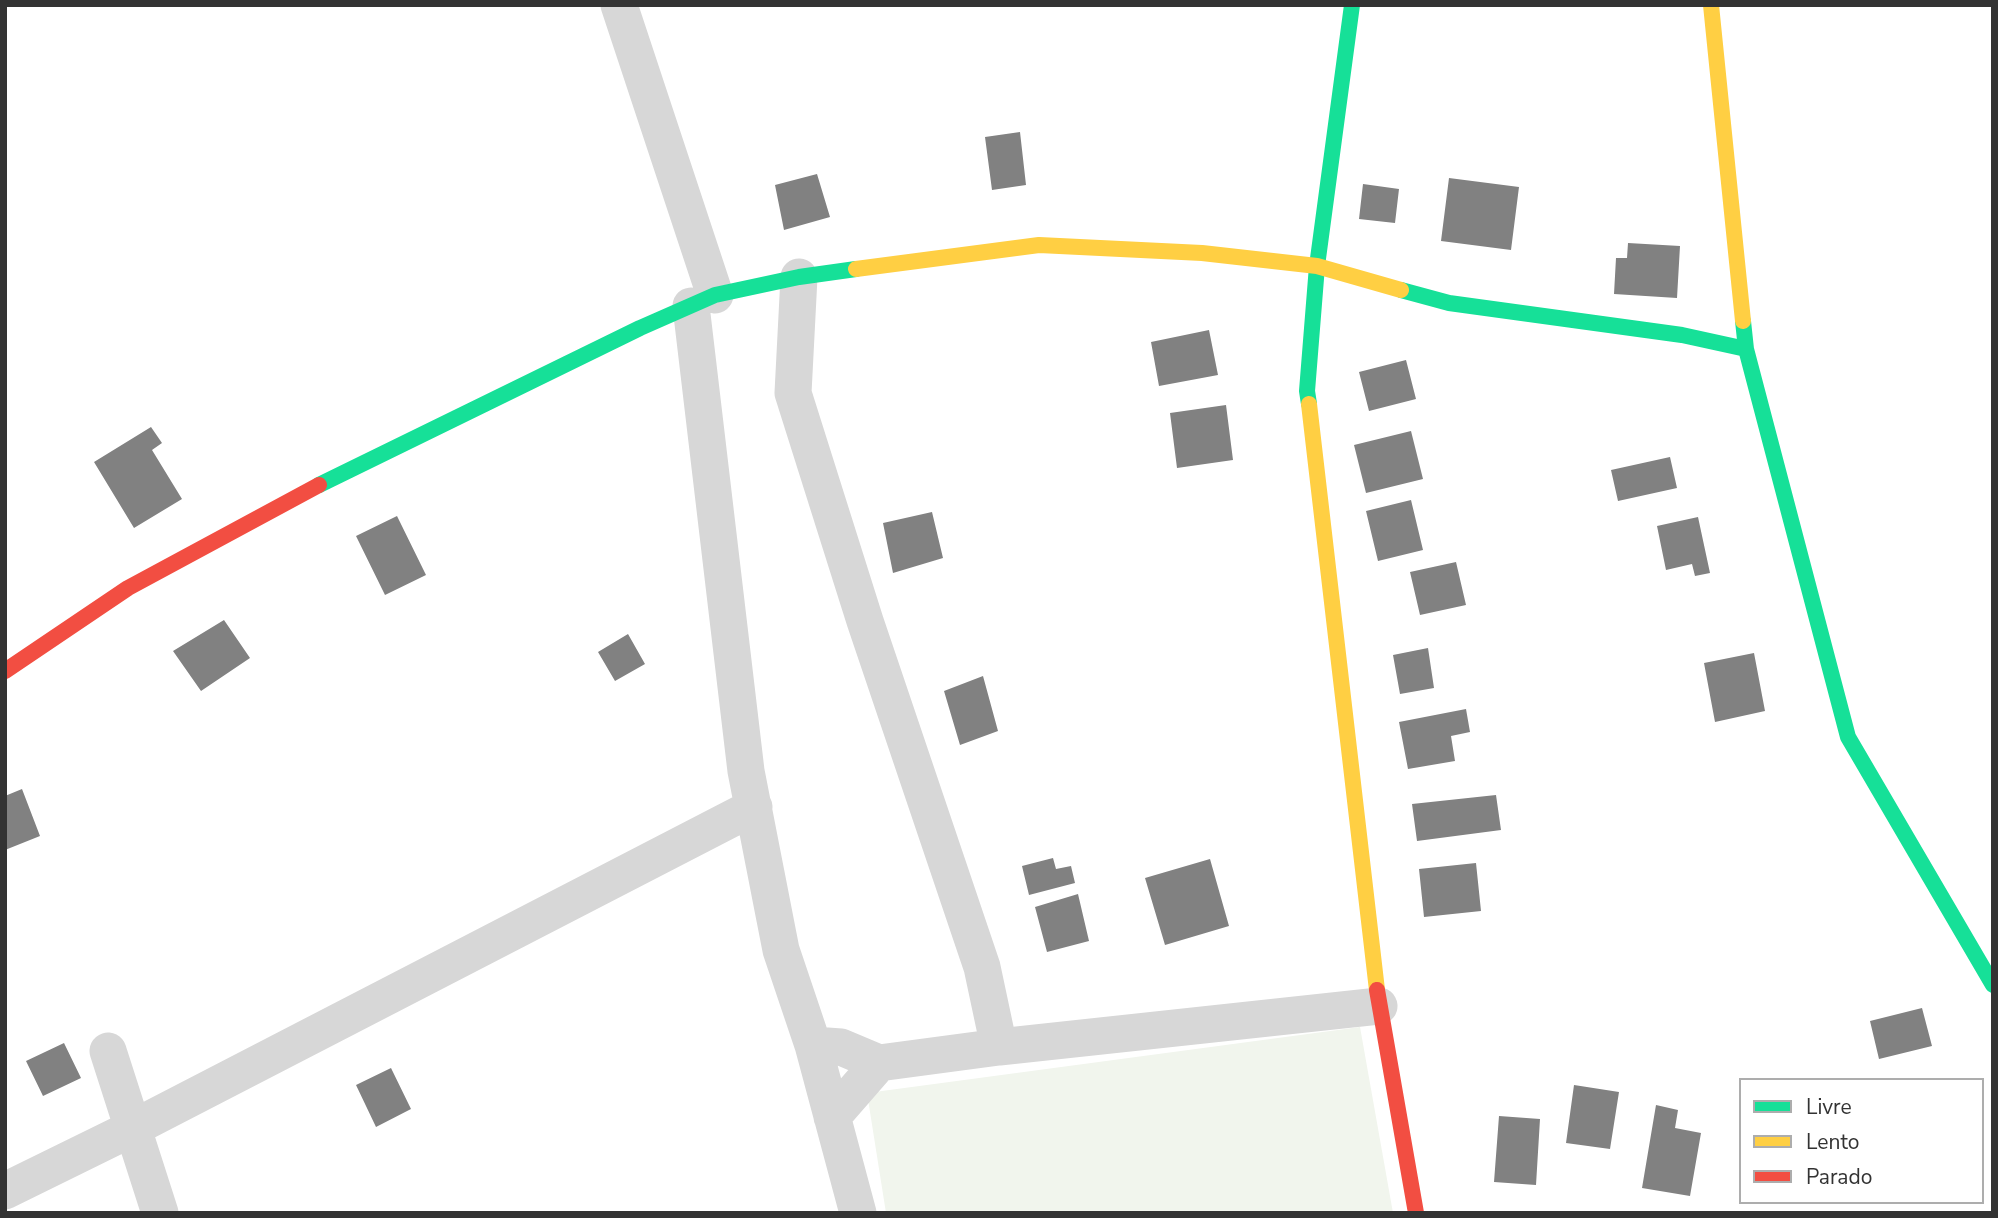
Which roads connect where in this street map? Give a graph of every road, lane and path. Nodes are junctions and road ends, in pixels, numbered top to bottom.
1 (619, 5) edge
2 (1352, 5) edge
3 (1711, 5) edge
4 (1317, 266) junction
5 (799, 277) junction
6 (703, 300) junction
7 (1746, 349) junction
8 (5, 671) edge
9 (754, 807) junction
10 (1993, 985) edge
11 (1379, 1006) junction
12 (813, 1045) junction
13 (999, 1047) junction
14 (108, 1051) dead end
15 (879, 1063) junction
16 (832, 1117) junction
17 (133, 1128) junction
18 (5, 1191) edge
19 (160, 1213) edge
20 (858, 1213) edge
21 (1416, 1213) edge

1 - 6 street
2 - 4 street
3 - 7 street
4 - 5 street
4 - 7 street
4 - 11 street
5 - 6 street
5 - 13 street
6 - 8 street
6 - 9 street
7 - 10 street
9 - 12 street
9 - 17 street
11 - 13 street
11 - 21 street
12 - 15 street
12 - 16 street
13 - 15 street
14 - 17 street
15 - 16 street
16 - 20 street
17 - 18 street
17 - 19 street

